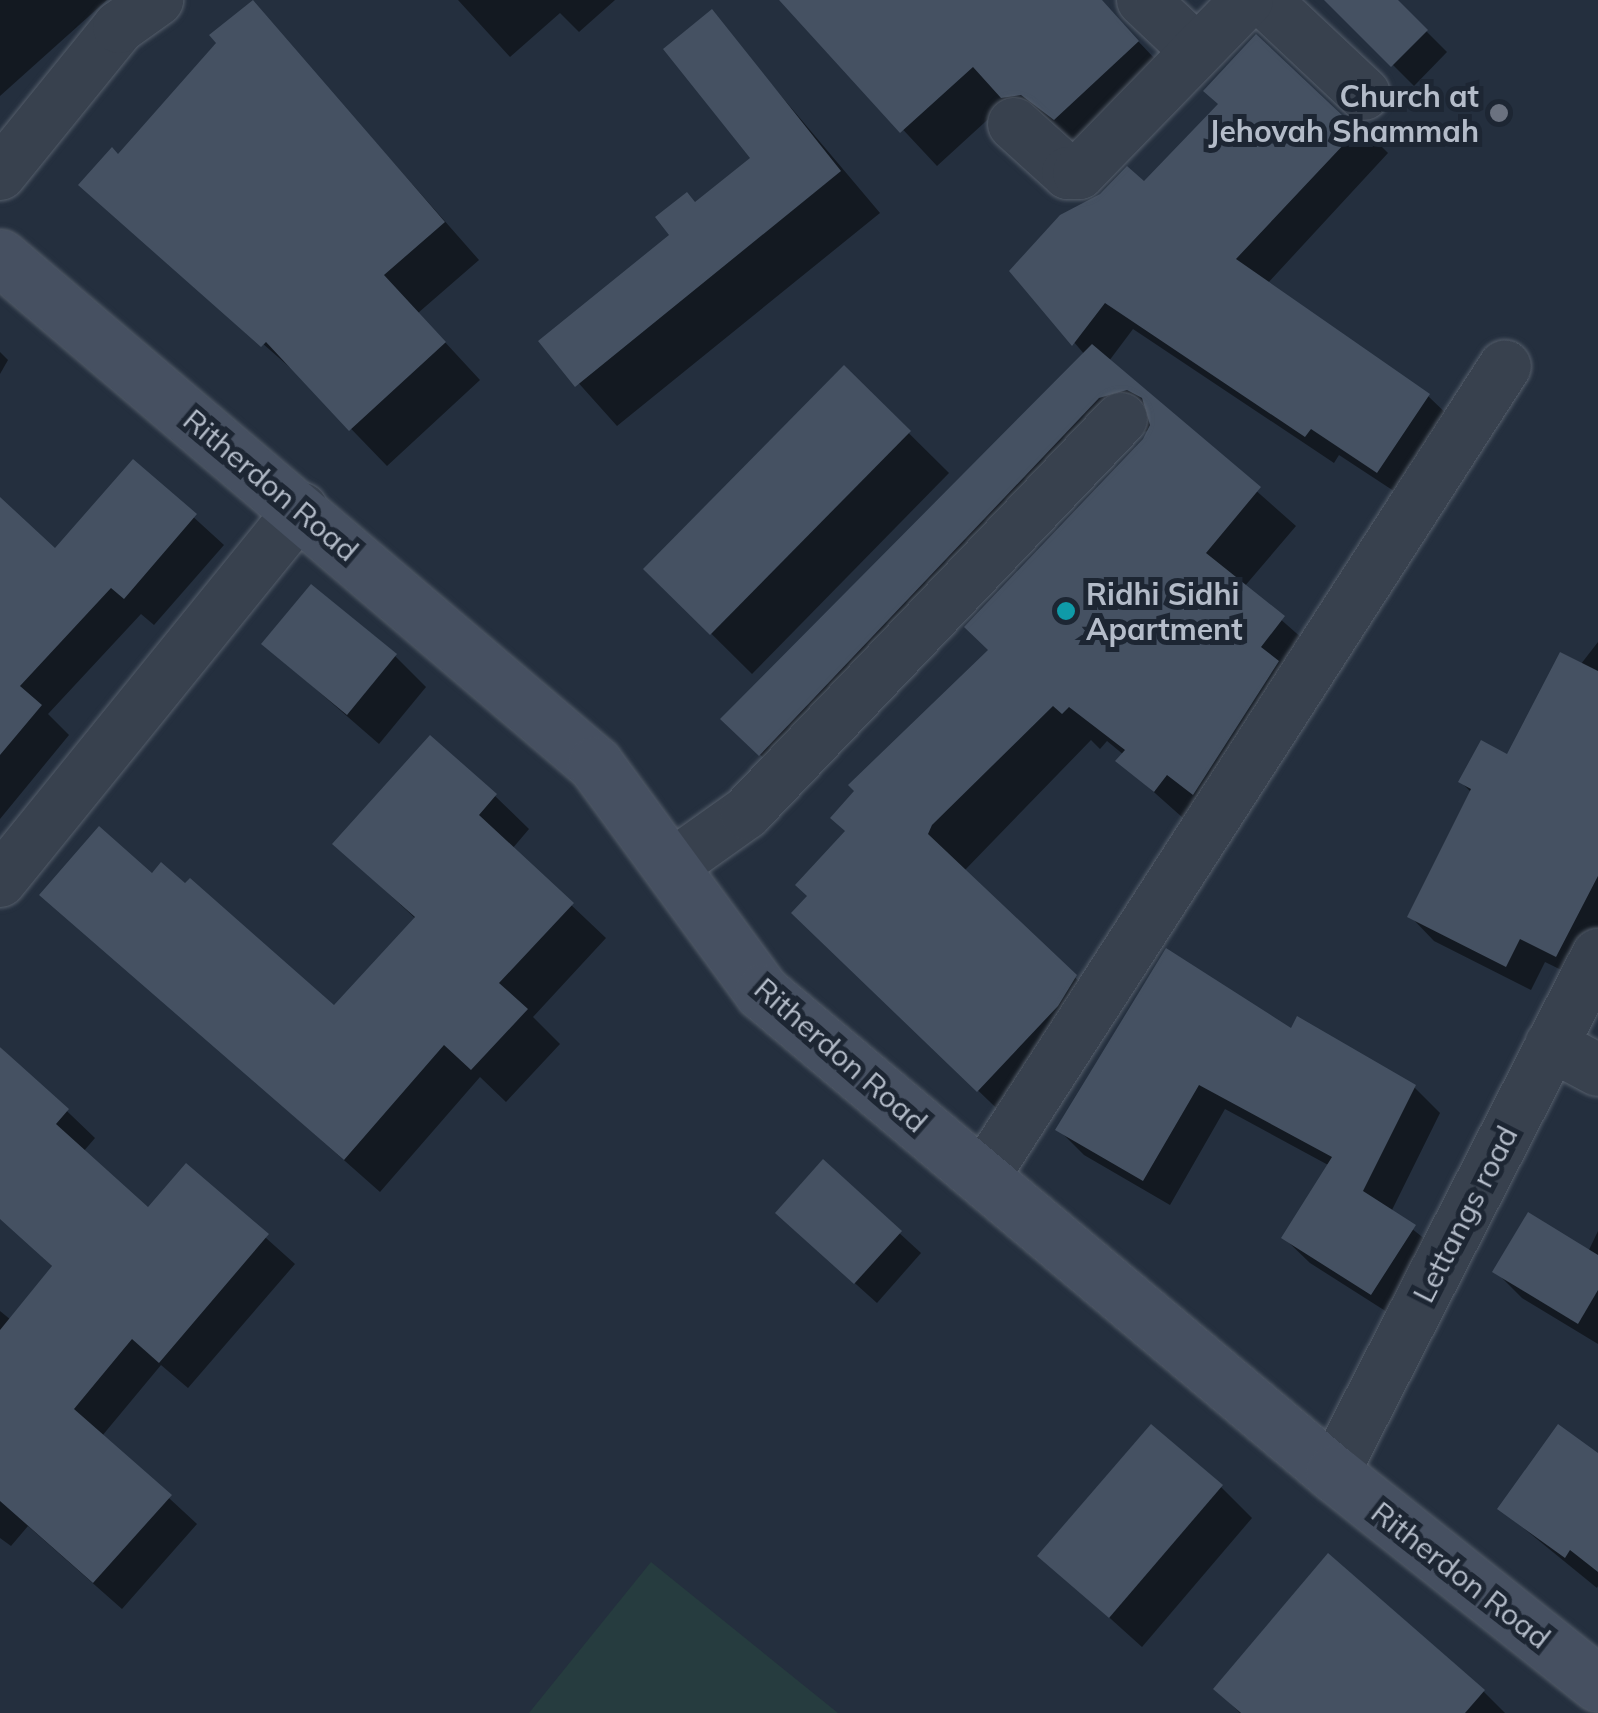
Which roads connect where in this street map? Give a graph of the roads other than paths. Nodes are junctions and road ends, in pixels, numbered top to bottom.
1 (157, 0) edge
2 (1144, 0) edge
3 (1247, 0) edge
4 (1264, 0) edge
5 (1194, 48) junction
6 (1364, 94) dead end
7 (1014, 124) dead end
8 (0, 174) edge
9 (0, 257) edge
10 (1505, 366) dead end
11 (1121, 419) dead end
12 (301, 509) junction
13 (670, 866) junction
14 (0, 881) edge
15 (1598, 955) edge
16 (1550, 1045) junction
17 (1598, 1070) edge
18 (982, 1177) junction
19 (1332, 1473) junction
20 (1598, 1684) edge

1 - 8 street
2 - 5 street
3 - 5 street
4 - 6 street
5 - 7 street
9 - 12 main road, Ritherdon Road
10 - 18 street
11 - 13 street
12 - 13 main road, Ritherdon Road
12 - 14 street
13 - 18 main road, Ritherdon Road
15 - 16 street, Lettangs road
16 - 17 street
16 - 19 street, Lettangs road
18 - 19 main road, Ritherdon Road
19 - 20 main road, Ritherdon Road

